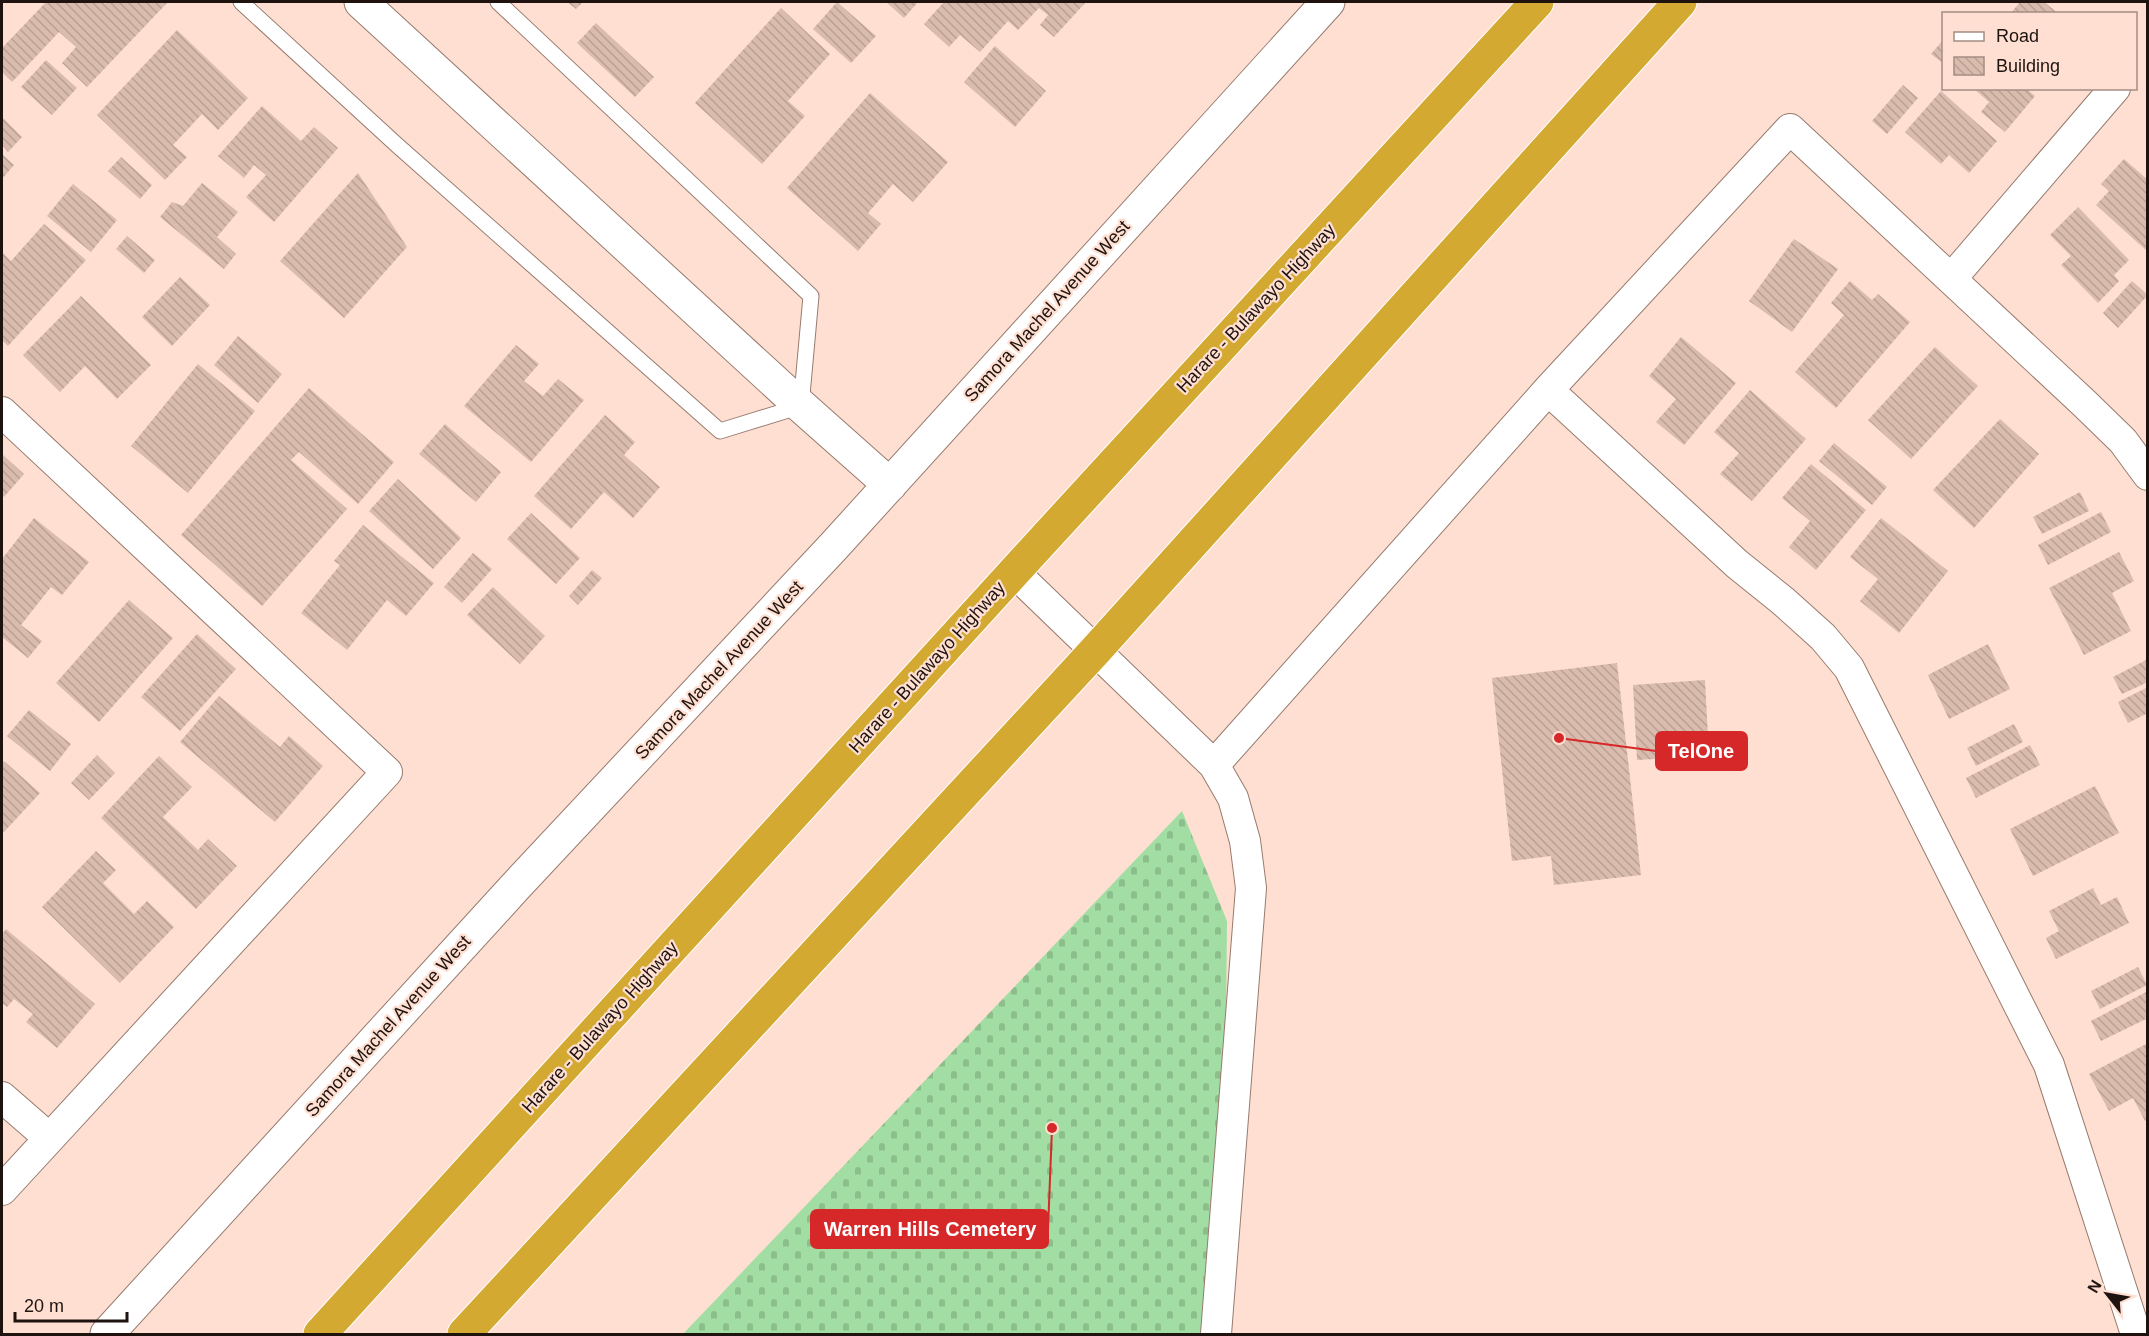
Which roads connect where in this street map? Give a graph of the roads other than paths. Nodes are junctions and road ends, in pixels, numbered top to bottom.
1 (241, 2) edge
2 (361, 2) edge
3 (498, 2) edge
4 (1537, 2) edge
5 (1680, 2) edge
6 (1321, 4) edge
7 (2113, 90) edge
8 (1951, 279) junction
9 (1548, 390) junction
10 (801, 406) junction
11 (2, 412) edge
12 (2148, 475) edge
13 (890, 485) junction
14 (1014, 572) junction
15 (1095, 651) junction
16 (1214, 765) junction
17 (2, 1097) edge
18 (49, 1138) junction
19 (2, 1190) edge
20 (106, 1335) edge
21 (320, 1335) edge
22 (464, 1335) edge
23 (1216, 1335) edge
24 (2136, 1335) edge

1 - 10 lane
2 - 10 street
3 - 10 lane
4 - 14 highway, Harare - Bulawayo Highway
5 - 15 highway
6 - 13 street, Samora Machel Avenue West
7 - 8 street
8 - 9 street
8 - 12 street
9 - 16 street
9 - 24 street
10 - 13 street
11 - 18 street
13 - 20 street, Samora Machel Avenue West
14 - 15 street
14 - 21 highway, Harare - Bulawayo Highway
15 - 16 street
15 - 22 highway
16 - 23 street
17 - 18 street
18 - 19 street

